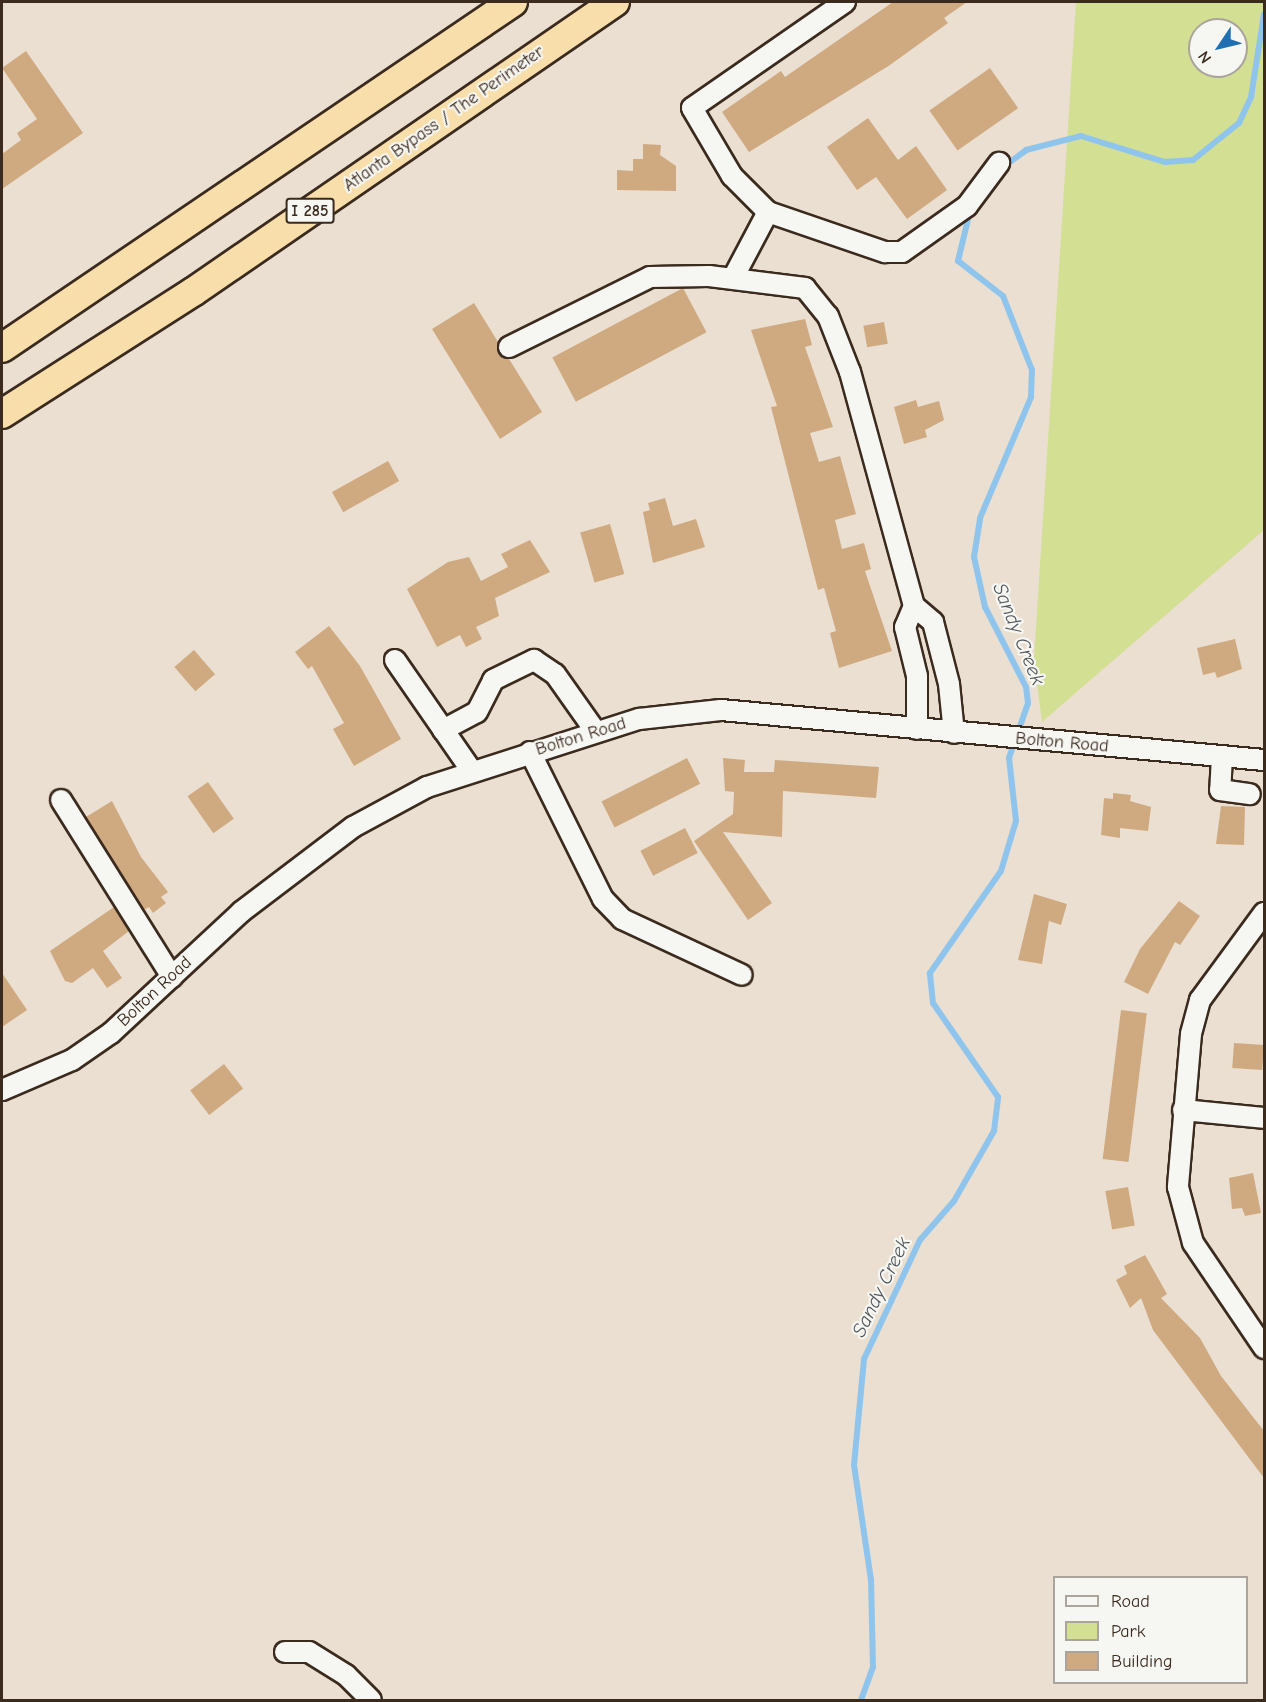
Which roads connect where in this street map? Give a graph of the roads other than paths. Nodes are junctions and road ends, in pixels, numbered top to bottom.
1 (513, 2) edge
2 (615, 2) edge
3 (845, 2) edge
4 (999, 163) dead end
5 (768, 212) junction
6 (733, 278) junction
7 (509, 347) dead end
8 (2, 348) edge
9 (2, 414) edge
10 (914, 606) junction
11 (395, 660) dead end
12 (944, 665) junction
13 (916, 671) junction
14 (917, 729) junction
15 (443, 730) junction
16 (596, 732) junction
17 (954, 733) junction
18 (530, 752) junction
19 (1222, 756) junction
20 (1264, 760) edge
21 (472, 771) junction
22 (1250, 794) dead end
23 (61, 800) dead end
24 (1264, 913) edge
25 (742, 975) dead end
26 (172, 977) junction
27 (2, 1090) edge
28 (1183, 1110) junction
29 (1264, 1118) edge
30 (1264, 1348) edge
31 (285, 1652) dead end
32 (371, 1701) edge

1 - 8 highway
2 - 9 highway, Atlanta Bypass / The Perimeter / I 285
3 - 5 street
4 - 5 street
5 - 6 street
6 - 7 street
6 - 10 street
10 - 12 street
10 - 13 street
11 - 15 street
12 - 13 street
12 - 17 street
13 - 14 street
14 - 16 street, Bolton Road
14 - 17 street, Bolton Road
15 - 16 street
15 - 21 street
16 - 18 street, Bolton Road
17 - 19 street, Bolton Road
18 - 21 street, Bolton Road
18 - 25 street
19 - 20 street, Bolton Road
19 - 22 street
21 - 26 street, Bolton Road
23 - 26 street
24 - 28 street
26 - 27 street, Bolton Road
28 - 29 street
28 - 30 street
31 - 32 street

